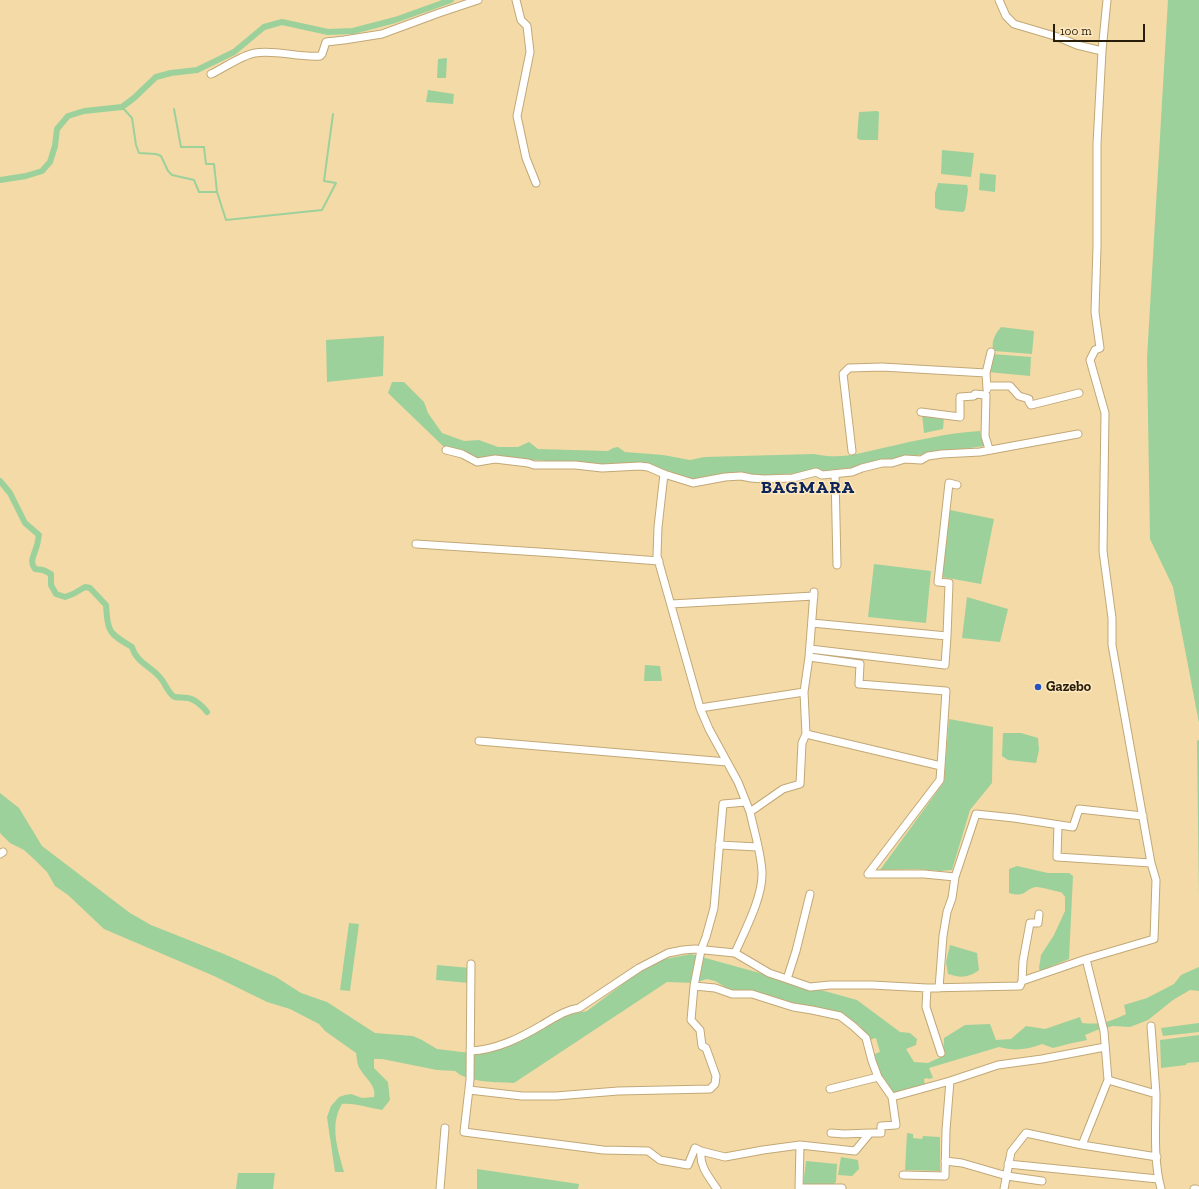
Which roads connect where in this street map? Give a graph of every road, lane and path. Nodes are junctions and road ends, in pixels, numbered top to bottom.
1 (478, 0) edge
2 (516, 0) edge
3 (999, 0) edge
4 (1107, 0) edge
5 (1102, 51) junction
6 (211, 74) dead end
7 (536, 184) dead end
8 (990, 352) dead end
9 (986, 373) junction
10 (987, 386) junction
11 (1079, 393) dead end
12 (986, 395) junction
13 (921, 412) dead end
14 (1078, 434) dead end
15 (446, 450) dead end
16 (989, 450) junction
17 (852, 451) dead end
18 (664, 474) junction
19 (835, 474) junction
20 (957, 485) dead end
21 (416, 544) dead end
22 (659, 561) junction
23 (837, 565) dead end
24 (671, 604) junction
25 (812, 623) junction
26 (947, 636) junction
27 (810, 649) junction
28 (809, 657) junction
29 (804, 692) junction
30 (700, 708) junction
31 (806, 734) junction
32 (479, 741) dead end
33 (727, 762) junction
34 (941, 766) junction
35 (746, 802) junction
36 (750, 812) junction
37 (1143, 816) junction
38 (1058, 825) junction
39 (719, 845) junction
40 (758, 847) junction
41 (1151, 863) junction
42 (955, 877) junction
43 (810, 894) dead end
44 (1039, 914) dead end
45 (701, 952) junction
46 (734, 953) junction
47 (1086, 959) junction
48 (471, 964) dead end
49 (787, 978) junction
50 (1022, 981) junction
51 (694, 985) junction
52 (928, 988) junction
53 (939, 988) junction
54 (1151, 1026) dead end
55 (1105, 1047) junction
56 (470, 1052) junction
57 (941, 1053) dead end
58 (878, 1077) junction
59 (1108, 1080) junction
60 (950, 1081) junction
61 (830, 1089) dead end
62 (468, 1090) junction
63 (1156, 1094) junction
64 (892, 1097) junction
65 (445, 1128) dead end
66 (831, 1133) dead end
67 (870, 1133) junction
68 (1082, 1144) junction
69 (800, 1145) junction
70 (701, 1151) junction
71 (1157, 1157) junction
72 (946, 1161) junction
73 (1008, 1164) junction
74 (903, 1176) dead end
75 (1007, 1176) junction
76 (1158, 1179) junction
77 (1042, 1181) dead end
78 (440, 1189) edge
79 (717, 1189) edge
80 (842, 1189) edge
81 (1004, 1189) edge
82 (1161, 1189) edge

1 - 6 street
2 - 7 street
3 - 5 street
4 - 5 street
5 - 37 street
8 - 9 street
9 - 10 street
9 - 17 street
10 - 11 street
10 - 12 street
12 - 13 street
12 - 16 street
14 - 16 street
15 - 18 street
16 - 19 street
18 - 19 street
18 - 22 street
19 - 23 street
20 - 26 street
21 - 22 street
22 - 24 street
24 - 25 street
24 - 30 street
25 - 26 street
25 - 27 street
26 - 27 street
27 - 28 street
28 - 29 street
28 - 34 street
29 - 30 street
29 - 31 street
30 - 33 street
31 - 34 street
31 - 36 street
32 - 33 street
33 - 35 street
34 - 42 street
35 - 36 street
35 - 39 street
36 - 40 street
37 - 38 street
37 - 41 street
38 - 41 street
38 - 42 street
39 - 40 street
39 - 45 street
40 - 46 street
41 - 47 street
42 - 53 street
43 - 49 street
44 - 50 street
45 - 46 street
45 - 51 street
45 - 56 street
46 - 49 street
47 - 50 street
47 - 55 street
48 - 56 street
49 - 52 street
50 - 53 street
51 - 58 street
51 - 62 street
52 - 53 street
52 - 57 street
54 - 63 street
55 - 59 street
55 - 60 street
56 - 62 street
58 - 61 street
58 - 64 street
59 - 63 street
59 - 68 street
60 - 64 street
60 - 72 street
62 - 70 street
63 - 71 street
64 - 67 street
65 - 78 street
66 - 67 street
67 - 69 street
68 - 71 street
68 - 73 street
69 - 70 street
69 - 80 street
70 - 79 street
71 - 76 street
72 - 74 street
72 - 75 street
73 - 75 street
73 - 76 street
75 - 77 street
75 - 81 street
76 - 82 street

